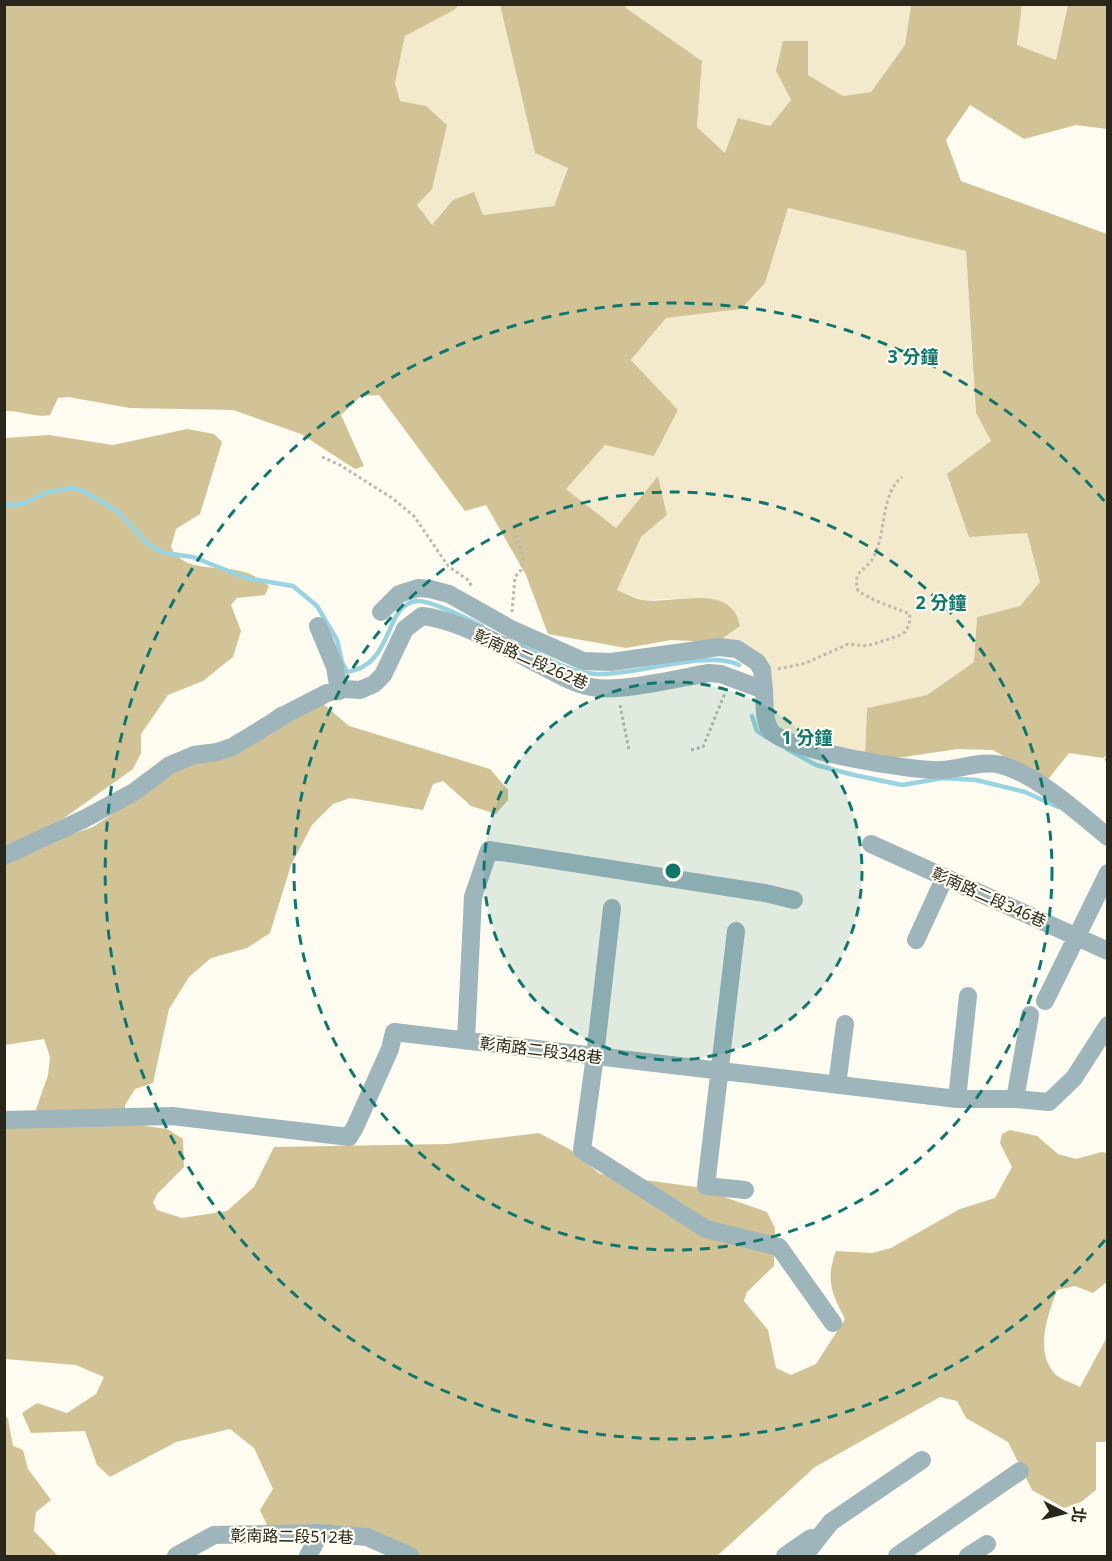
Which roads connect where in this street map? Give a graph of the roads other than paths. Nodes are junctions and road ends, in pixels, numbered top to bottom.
1 (381, 612) dead end
2 (318, 626) dead end
3 (339, 690) junction
4 (764, 690) junction
5 (1107, 837) edge
6 (871, 844) dead end
7 (4, 856) edge
8 (1107, 873) edge
9 (945, 877) junction
10 (794, 900) dead end
11 (612, 908) dead end
12 (736, 931) dead end
13 (1076, 936) junction
14 (916, 940) dead end
15 (1107, 951) edge
16 (968, 996) dead end
17 (1045, 1000) dead end
18 (1030, 1015) dead end
19 (845, 1024) dead end
20 (1107, 1025) edge
21 (466, 1040) junction
22 (595, 1056) junction
23 (720, 1071) junction
24 (837, 1085) junction
25 (957, 1099) junction
26 (1015, 1099) junction
27 (4, 1120) edge
28 (745, 1190) dead end
29 (833, 1323) dead end
30 (922, 1461) dead end
31 (1020, 1471) dead end
32 (831, 1522) junction
33 (320, 1533) junction
34 (987, 1544) dead end
35 (176, 1557) edge
36 (308, 1557) edge
37 (410, 1557) edge
38 (785, 1557) edge
39 (804, 1557) edge
40 (897, 1557) edge
41 (968, 1557) edge

1 - 4 street
2 - 3 street
3 - 4 street, 彰南路二段262巷
3 - 7 street, 彰南路二段262巷
4 - 5 street
6 - 9 street, 彰南路二段346巷
8 - 13 street
9 - 13 street, 彰南路二段346巷
9 - 14 street
10 - 21 street
11 - 22 street
12 - 23 street
13 - 15 street, 彰南路二段346巷
13 - 17 street
16 - 25 street
18 - 26 street
19 - 24 street
20 - 26 street, 彰南路二段348巷
21 - 22 street, 彰南路二段348巷
21 - 27 street, 彰南路二段348巷
22 - 23 street, 彰南路二段348巷
22 - 29 street
23 - 24 street, 彰南路二段348巷
23 - 28 street
24 - 25 street, 彰南路二段348巷
25 - 26 street, 彰南路二段348巷
30 - 32 street
31 - 40 street
32 - 38 street
32 - 39 street
33 - 35 street, 彰南路二段512巷
33 - 36 street
33 - 37 street, 彰南路二段512巷
34 - 41 street

